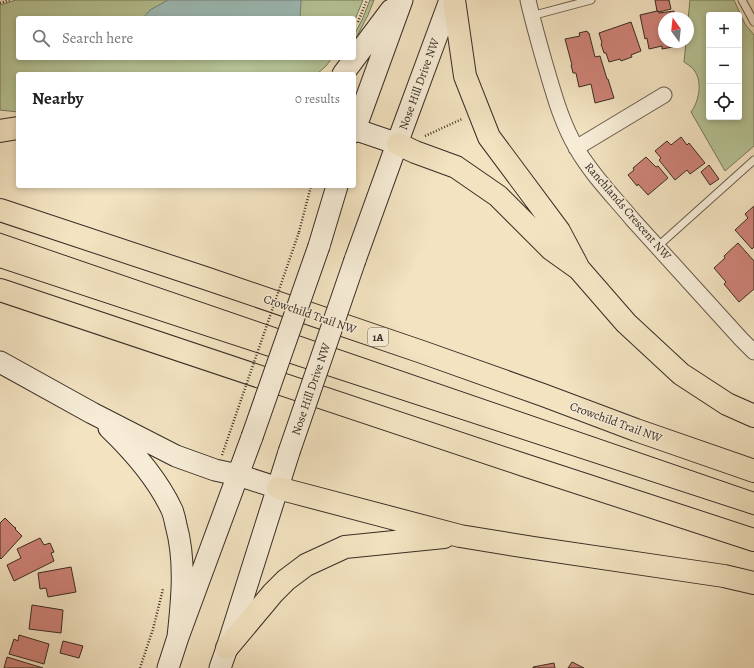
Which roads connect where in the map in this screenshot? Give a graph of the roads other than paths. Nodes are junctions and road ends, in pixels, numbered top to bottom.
1 (399, 0) edge
2 (402, 0) edge
3 (450, 0) edge
4 (454, 0) edge
5 (528, 0) edge
6 (591, 0) edge
7 (742, 0) edge
8 (531, 16) junction
9 (754, 22) edge
10 (356, 57) edge
11 (354, 60) edge
12 (345, 72) edge
13 (664, 95) dead end
14 (0, 121) edge
15 (16, 123) edge
16 (356, 125) edge
17 (16, 128) edge
18 (0, 131) edge
19 (356, 131) edge
20 (398, 144) junction
21 (576, 148) junction
22 (754, 160) edge
23 (336, 188) edge
24 (0, 210) edge
25 (658, 247) junction
26 (580, 269) junction
27 (0, 290) edge
28 (754, 352) edge
29 (0, 362) edge
30 (92, 413) junction
31 (754, 416) edge
32 (754, 471) edge
33 (238, 475) junction
34 (278, 488) junction
35 (460, 536) junction
36 (754, 540) edge
37 (754, 583) edge
38 (178, 637) junction
39 (227, 648) junction
40 (168, 668) edge
41 (220, 668) edge

1 - 10 main road
2 - 16 main road
3 - 20 main road, Nose Hill Drive NW
4 - 26 highway
5 - 8 street, Ranchlands Crescent NW
6 - 8 lane
7 - 9 lane
8 - 21 street, Ranchlands Crescent NW
11 - 12 main road
13 - 21 street
14 - 15 main road
17 - 18 highway
19 - 20 main road
20 - 26 highway
20 - 34 main road, Nose Hill Drive NW, bridge
21 - 25 street, Ranchlands Crescent NW
22 - 25 lane
23 - 33 main road, bridge
24 - 32 highway, Crowchild Trail NW / 1A
25 - 28 street, Ranchlands Crescent NW
26 - 31 highway
27 - 36 highway
29 - 30 main road
30 - 33 main road
30 - 38 main road
33 - 34 main road
33 - 38 main road
34 - 35 highway
34 - 39 main road, Nose Hill Drive NW
35 - 37 highway
35 - 39 highway
38 - 40 main road
39 - 41 main road, Nose Hill Drive NW

